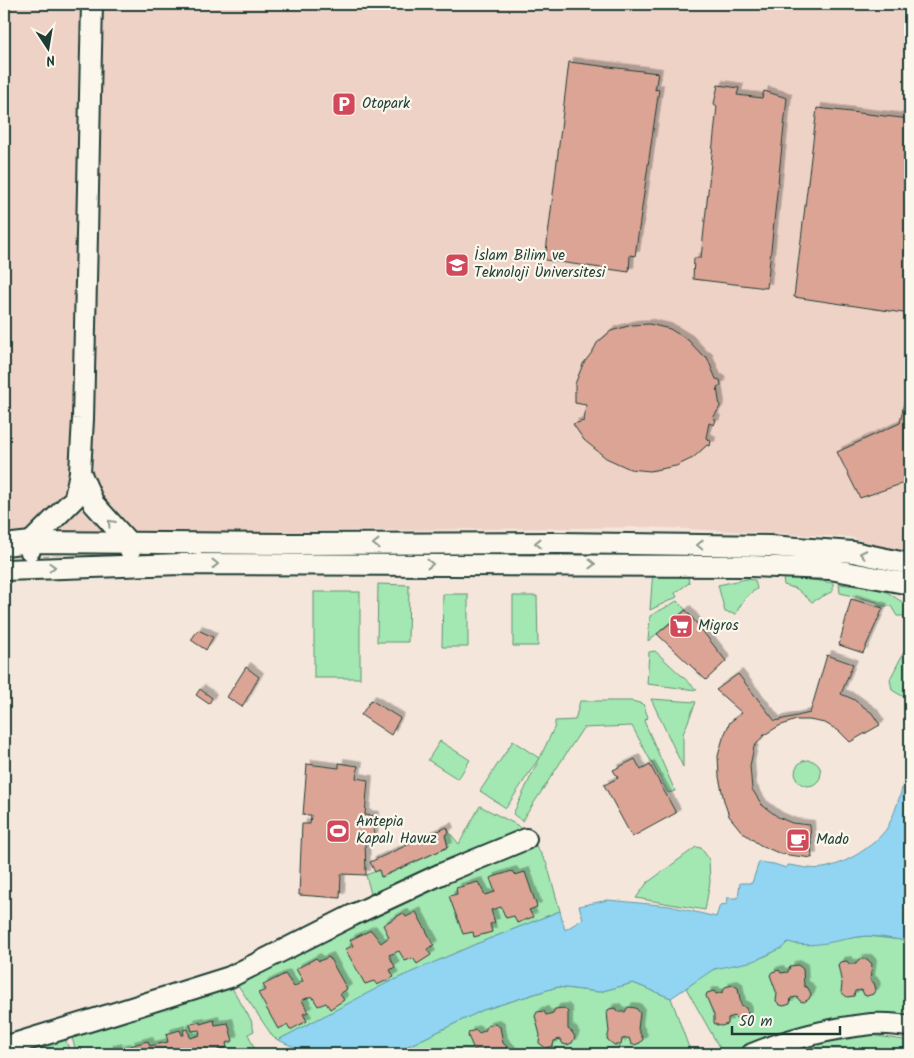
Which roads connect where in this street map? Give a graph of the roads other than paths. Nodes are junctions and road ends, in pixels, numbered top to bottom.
1 (92, 4) edge
2 (80, 472) junction
3 (31, 542) junction
4 (130, 544) junction
5 (4, 545) edge
6 (910, 564) edge
7 (131, 565) junction
8 (29, 568) junction
9 (4, 570) edge
10 (910, 584) edge
11 (526, 839) dead end
12 (910, 1026) edge
13 (4, 1047) edge
14 (752, 1054) edge

1 - 2 street
2 - 3 street
4 -> 2 street
3 - 4 street
3 - 5 street
3 - 8 street
6 -> 4 street
4 - 7 street
8 -> 7 street
7 -> 10 street
8 - 9 street
11 - 13 street
12 - 14 street

